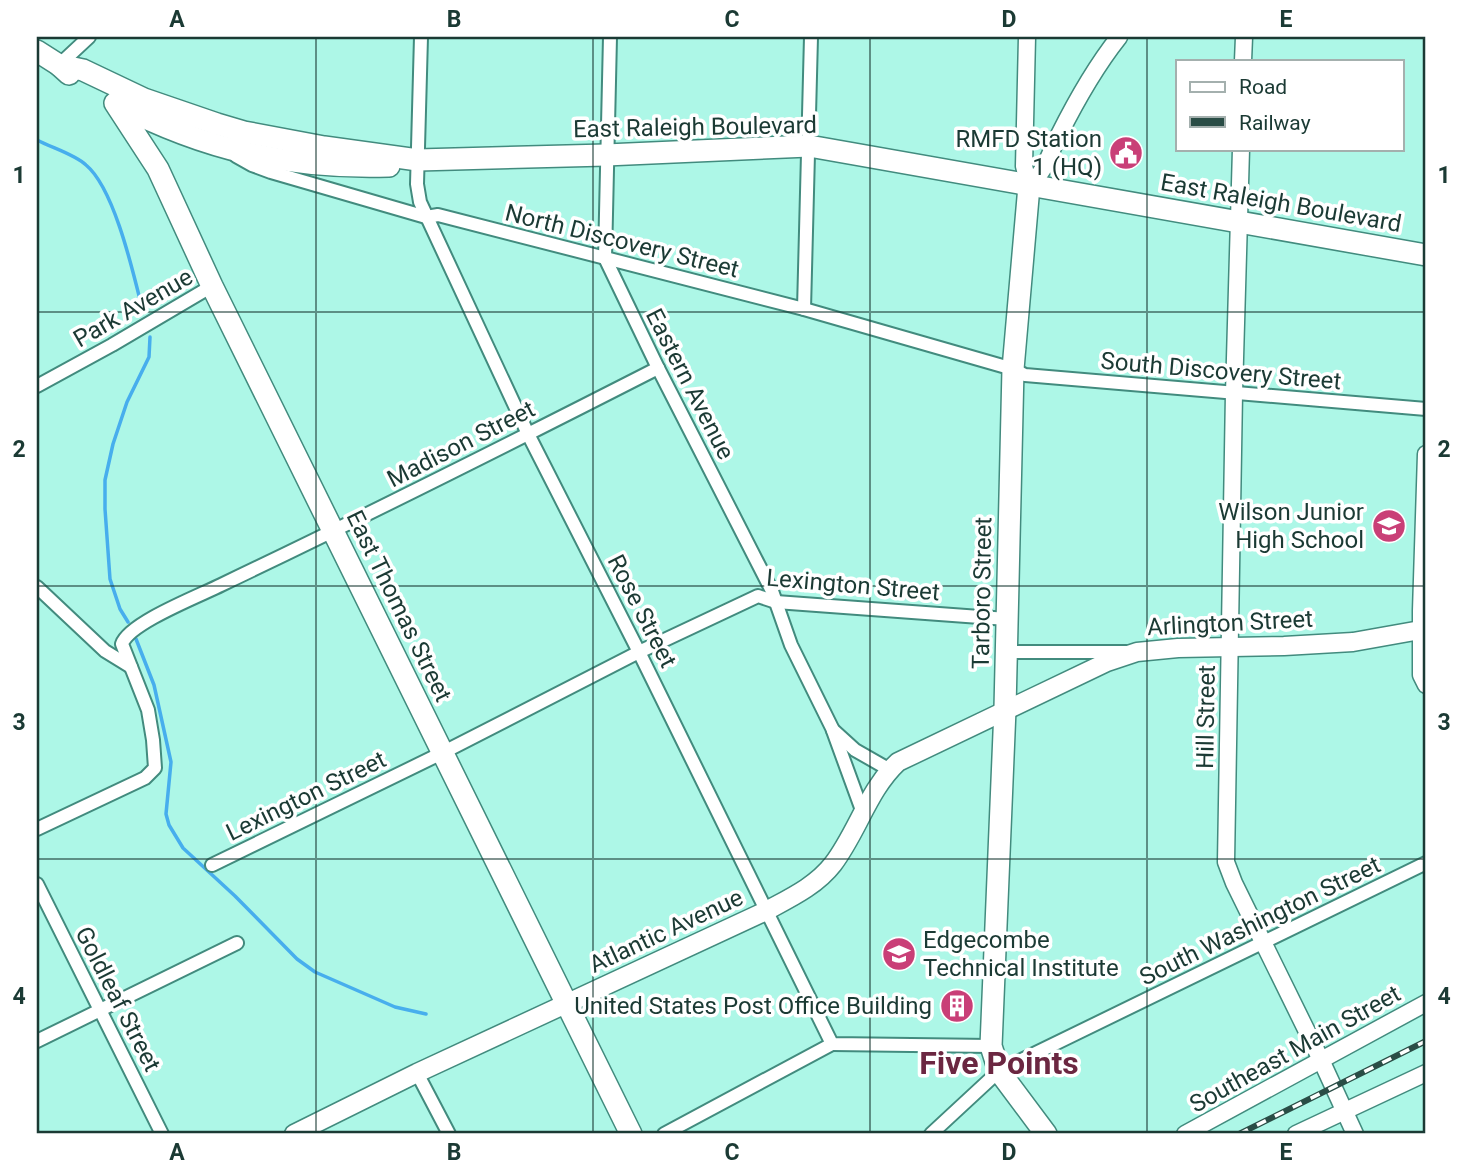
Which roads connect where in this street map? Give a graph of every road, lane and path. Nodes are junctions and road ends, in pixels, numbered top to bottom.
1 (89, 37) edge
2 (421, 37) edge
3 (610, 37) edge
4 (811, 37) edge
5 (1027, 37) edge
6 (1119, 37) edge
7 (1244, 37) edge
8 (37, 51) edge
9 (1243, 60) edge
10 (59, 65) junction
11 (115, 103) junction
12 (216, 124) junction
13 (171, 130) junction
14 (809, 146) junction
15 (224, 148) junction
16 (1241, 150) edge
17 (606, 155) junction
18 (418, 160) junction
19 (158, 169) junction
20 (1029, 186) junction
21 (426, 217) junction
22 (1239, 222) junction
23 (1426, 255) edge
24 (604, 258) junction
25 (212, 286) junction
26 (804, 309) junction
27 (658, 368) junction
28 (1013, 369) junction
29 (37, 386) edge
30 (1234, 393) junction
31 (1426, 409) edge
32 (528, 434) junction
33 (1426, 454) edge
34 (333, 531) junction
35 (37, 587) edge
36 (776, 602) junction
37 (1007, 619) junction
38 (1424, 630) edge
39 (1230, 647) junction
40 (639, 652) junction
41 (1007, 652) junction
42 (1137, 652) junction
43 (132, 667) junction
44 (1426, 685) edge
45 (1005, 709) junction
46 (832, 729) junction
47 (442, 752) junction
48 (890, 770) junction
49 (863, 813) junction
50 (37, 829) edge
51 (1426, 863) edge
52 (212, 865) dead end
53 (37, 884) edge
54 (766, 911) junction
55 (1262, 942) junction
56 (237, 943) dead end
57 (1426, 1003) edge
58 (567, 1005) junction
59 (100, 1010) junction
60 (37, 1041) edge
61 (832, 1044) junction
62 (991, 1046) junction
63 (1322, 1062) junction
64 (999, 1071) junction
65 (417, 1073) junction
66 (1426, 1073) edge
67 (1344, 1111) junction
68 (162, 1134) edge
69 (294, 1134) edge
70 (449, 1134) edge
71 (631, 1134) edge
72 (664, 1134) edge
73 (931, 1134) edge
74 (1046, 1134) edge
75 (1185, 1134) edge
76 (1296, 1134) edge
77 (1354, 1134) edge

1 - 10 street
2 - 18 street, Rose Street
3 - 17 street, Eastern Avenue
4 - 14 street
5 - 20 street, Tarboro Street
6 - 20 street
7 - 9 street
8 - 10 main road, East Raleigh Boulevard
10 - 11 main road, East Raleigh Boulevard
10 - 12 main road, East Raleigh Boulevard
11 - 13 main road, East Raleigh Boulevard
11 - 19 main road, East Thomas Street
12 - 13 main road
12 - 18 main road, East Raleigh Boulevard
13 - 15 main road, East Raleigh Boulevard
13 - 19 main road
14 - 17 main road, East Raleigh Boulevard
14 - 20 main road, East Raleigh Boulevard
14 - 26 street
15 - 18 main road, East Raleigh Boulevard
15 - 21 street, North Discovery Street
16 - 22 street, Hill Street
17 - 18 main road, East Raleigh Boulevard
17 - 24 street, Eastern Avenue
18 - 21 street, Rose Street
19 - 25 main road, East Thomas Street
20 - 22 main road, East Raleigh Boulevard
20 - 28 main road, Tarboro Street
21 - 24 street, North Discovery Street
21 - 32 street, Rose Street
22 - 23 main road, East Raleigh Boulevard
22 - 30 street, Hill Street
24 - 26 street, North Discovery Street
24 - 27 street, Eastern Avenue
25 - 29 street, Park Avenue
25 - 34 main road, East Thomas Street
26 - 28 street, North Discovery Street
27 - 32 street, Madison Street
27 - 36 street, Eastern Avenue
28 - 30 street, South Discovery Street
28 - 37 main road, Tarboro Street
30 - 31 street, South Discovery Street
30 - 39 street, Hill Street
32 - 34 street, Madison Street
32 - 40 street, Rose Street
33 - 38 street
34 - 43 street, Madison Street
34 - 47 main road, East Thomas Street
35 - 43 street
36 - 37 street, Lexington Street
36 - 40 street, Lexington Street
36 - 46 street, Eastern Avenue
37 - 41 main road, Tarboro Street
38 - 39 main road, Arlington Street
38 - 44 street
39 - 42 main road, Arlington Street
39 - 55 street, Hill Street
40 - 47 street, Lexington Street
40 - 54 street, Rose Street
41 - 42 street
41 - 45 main road, Tarboro Street
42 - 45 main road, Arlington Street
43 - 50 street
45 - 48 main road, Atlantic Avenue
45 - 62 main road, Tarboro Street
46 - 48 street
46 - 49 street, Eastern Avenue
47 - 52 street, Lexington Street
47 - 58 main road, East Thomas Street
48 - 49 main road, Atlantic Avenue
49 - 54 main road, Atlantic Avenue
51 - 55 street, South Washington Street
53 - 59 street, Goldleaf Street
54 - 58 main road, Atlantic Avenue
54 - 61 street, Rose Street
55 - 63 street, Hill Street
55 - 64 street, South Washington Street
56 - 59 street
57 - 63 street, Southeast Main Street
58 - 65 main road, Atlantic Avenue
58 - 71 main road, East Thomas Street
59 - 60 street
59 - 68 street, Goldleaf Street
61 - 62 street
61 - 72 street
62 - 64 main road, Tarboro Street
63 - 67 street, Hill Street
63 - 75 street, Southeast Main Street
64 - 73 street, South Washington Street
64 - 74 main road, Tarboro Street
65 - 69 main road, Atlantic Avenue
65 - 70 street
66 - 67 street
67 - 76 street
67 - 77 street, Hill Street

